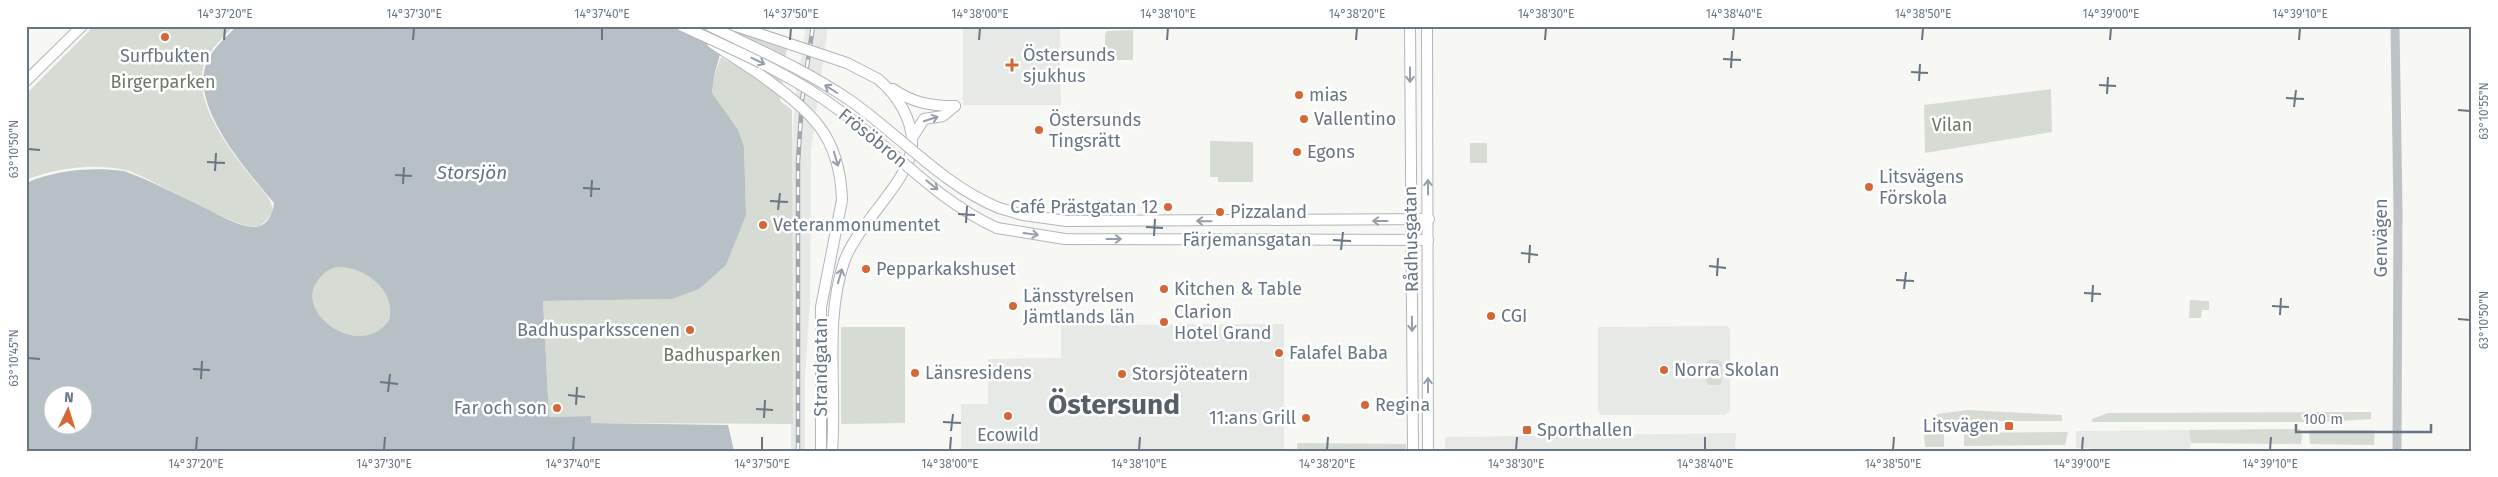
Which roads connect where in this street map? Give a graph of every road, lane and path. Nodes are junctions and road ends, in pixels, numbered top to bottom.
1 (82, 26) edge
2 (682, 26) edge
3 (710, 26) edge
4 (736, 26) edge
5 (1410, 26) edge
6 (1427, 26) edge
7 (2395, 26) edge
8 (694, 32) junction
9 (878, 79) junction
10 (26, 81) edge
11 (912, 138) junction
12 (1429, 219) junction
13 (1410, 220) junction
14 (1067, 221) joint
15 (1065, 239) joint
16 (1410, 240) junction
17 (1428, 240) junction
18 (821, 451) edge
19 (832, 451) edge
20 (1413, 451) edge
21 (1428, 451) edge
22 (2397, 451) edge

1 - 10 main road
2 - 8 main road, Frösöbron, bridge
14 -> 3 main road, Frösöbron, bridge
4 - 9 main road, bridge
5 -> 13 main road, Rådhusgatan
12 -> 6 main road, Rådhusgatan
7 - 22 street, Genvägen
8 -> 15 main road, Frösöbron, bridge
8 -> 18 main road, Strandgatan, bridge
9 - 11 main road
11 -> 9 main road
19 -> 11 main road, Strandgatan
12 - 13 main road, Färjemansgatan
12 - 17 main road, Rådhusgatan
13 -> 14 main road, Färjemansgatan
13 - 16 main road, Rådhusgatan
15 -> 16 main road, Färjemansgatan
16 - 17 main road, Färjemansgatan
16 -> 20 main road, Rådhusgatan
21 -> 17 main road, Rådhusgatan

